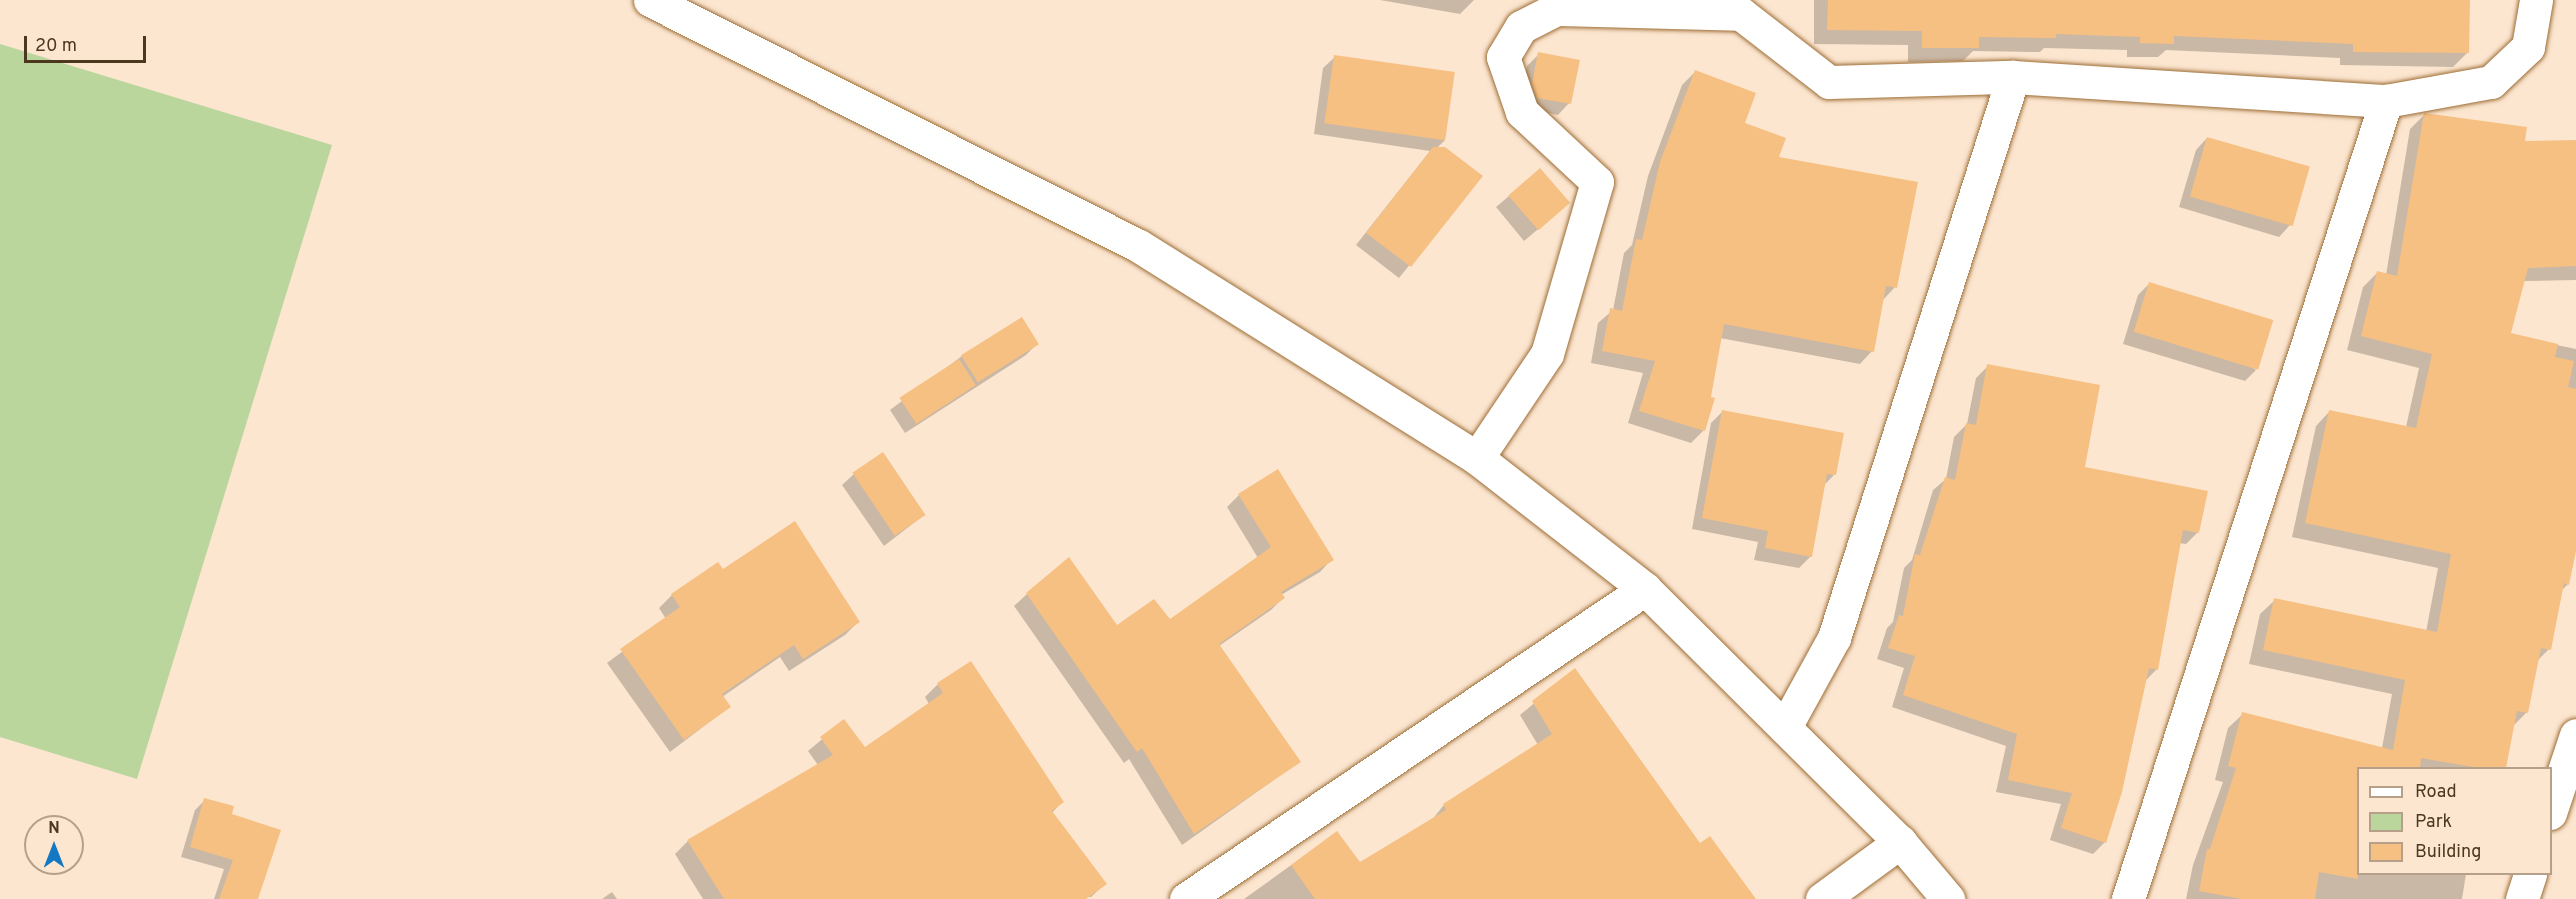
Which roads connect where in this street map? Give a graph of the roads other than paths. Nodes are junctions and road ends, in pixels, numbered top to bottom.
1 (650, 0) edge
2 (2536, 0) edge
3 (2013, 77) junction
4 (2386, 100) junction
5 (1477, 458) junction
6 (1645, 589) junction
7 (1785, 727) junction
8 (2576, 735) edge
9 (2552, 807) edge
10 (1900, 842) junction
11 (2529, 875) edge
12 (1186, 899) edge
13 (1822, 899) edge
14 (1948, 899) edge
15 (2127, 899) edge
16 (2522, 899) edge

1 - 5 street
2 - 4 street
3 - 4 street
3 - 5 street
3 - 7 street
4 - 15 street
5 - 6 street
6 - 7 street
6 - 12 street
7 - 10 street
8 - 9 street
10 - 13 street
10 - 14 street
11 - 16 street

